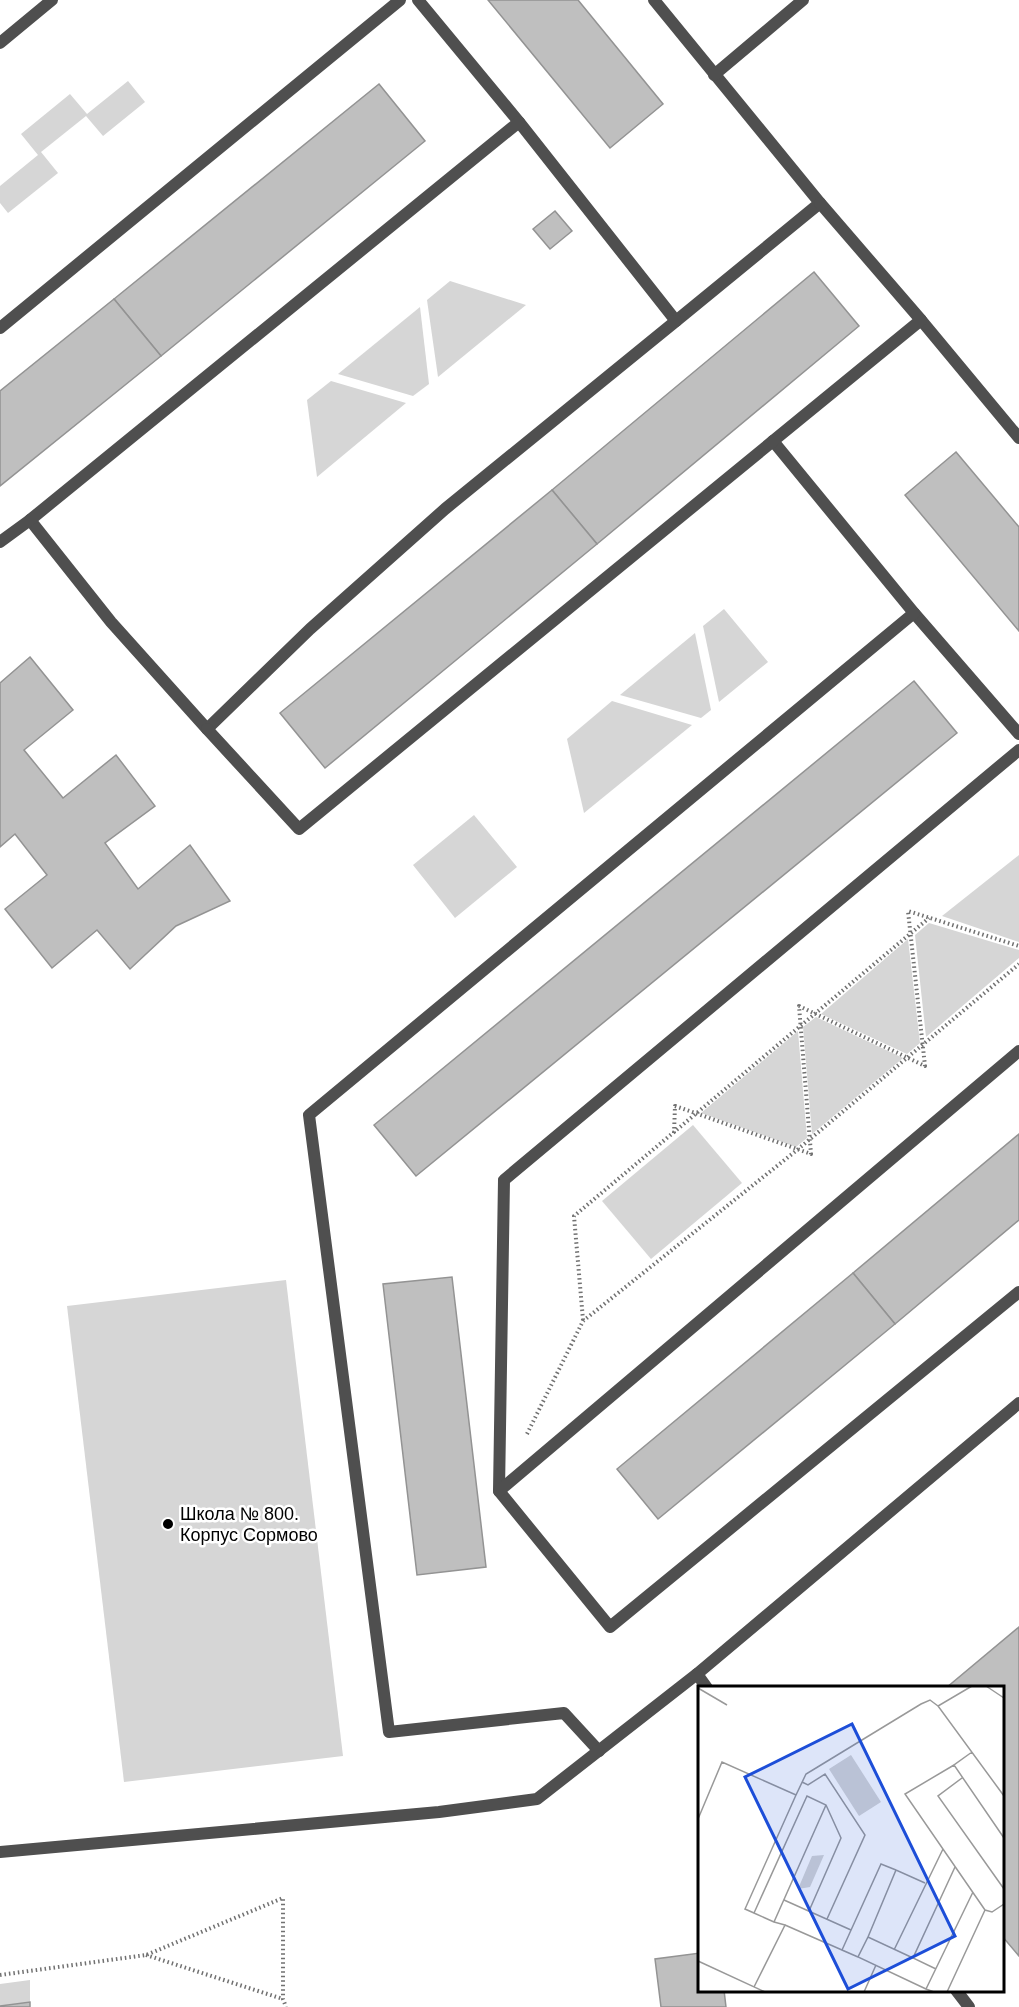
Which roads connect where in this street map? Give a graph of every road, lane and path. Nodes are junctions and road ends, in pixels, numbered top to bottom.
1 (52, 0) edge
2 (400, 0) edge
3 (418, 0) edge
4 (654, 0) edge
5 (803, 0) edge
6 (0, 43) edge
7 (714, 75) junction
8 (519, 122) junction
9 (820, 203) junction
10 (921, 320) junction
11 (676, 321) junction
12 (0, 328) edge
13 (1019, 438) edge
14 (773, 441) junction
15 (30, 520) junction
16 (0, 543) edge
17 (914, 613) junction
18 (207, 729) junction
19 (1019, 734) edge
20 (1019, 750) edge
21 (929, 918) junction
22 (910, 934) junction
23 (1019, 946) edge
24 (1019, 964) edge
25 (815, 1014) junction
26 (800, 1027) junction
27 (923, 1044) junction
28 (1019, 1051) edge
29 (908, 1058) junction
30 (696, 1113) junction
31 (674, 1133) junction
32 (809, 1139) junction
33 (797, 1150) junction
34 (1019, 1292) edge
35 (583, 1321) junction
36 (1019, 1403) edge
37 (525, 1438) dead end
38 (498, 1491) junction
39 (697, 1674) junction
40 (706, 1686) edge
41 (599, 1751) junction
42 (0, 1851) edge
43 (146, 1955) junction
44 (0, 1975) edge
45 (958, 1992) edge
46 (283, 1999) junction
47 (286, 2007) edge
48 (969, 2007) edge

1 - 6 lane
2 - 12 lane
3 - 8 lane
4 - 7 lane
5 - 7 lane
7 - 9 lane
8 - 11 lane
8 - 15 lane
9 - 10 lane
9 - 11 lane
10 - 13 lane
10 - 14 lane
11 - 18 lane
14 - 17 lane
14 - 18 lane
15 - 16 lane
15 - 18 lane
17 - 19 lane
17 - 41 lane
20 - 38 lane
21 - 22 path
21 - 22 path
21 - 23 path
22 - 25 path
22 - 27 path
24 - 27 path
25 - 26 path
25 - 26 path
25 - 29 path
26 - 30 path
26 - 32 path
27 - 29 path
27 - 29 path
28 - 38 lane
29 - 32 path
30 - 31 path
30 - 31 path
30 - 33 path
31 - 35 path
32 - 33 path
32 - 33 path
33 - 35 path
34 - 38 lane
35 - 37 path
36 - 39 lane
39 - 40 lane
39 - 41 lane
41 - 42 lane
43 - 44 path
43 - 46 path
43 - 46 path
45 - 48 lane
46 - 47 path

